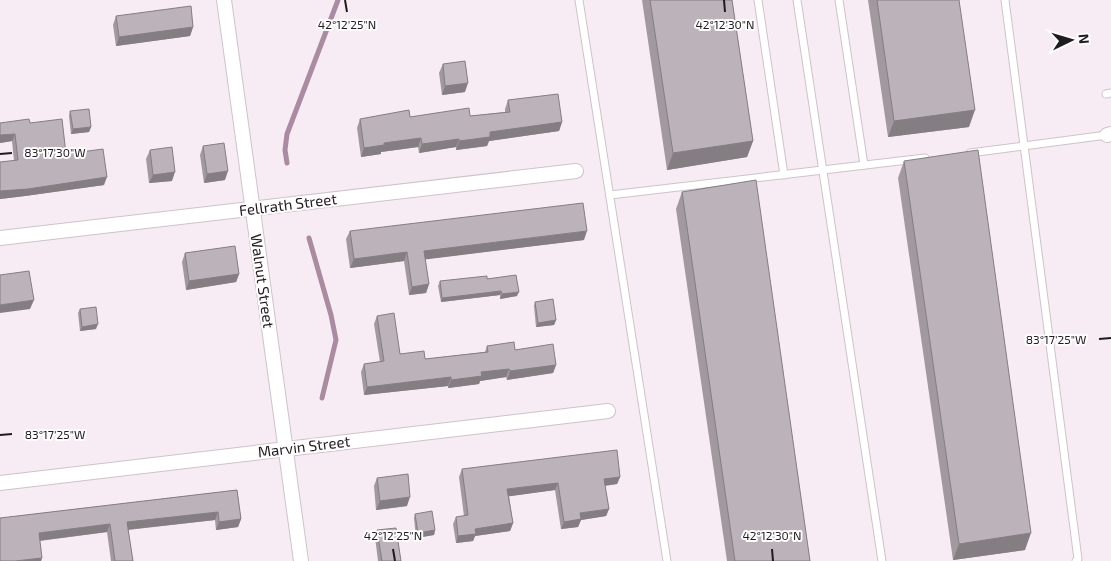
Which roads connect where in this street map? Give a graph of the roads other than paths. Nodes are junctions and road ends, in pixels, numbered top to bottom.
1 (224, 0) edge
2 (579, 0) edge
3 (758, 0) edge
4 (798, 0) edge
5 (839, 0) edge
6 (1005, 0) edge
7 (1109, 134) edge
8 (1024, 146) junction
9 (958, 154) edge
10 (930, 158) edge
11 (864, 165) junction
12 (823, 170) junction
13 (576, 171) dead end
14 (784, 175) junction
15 (610, 196) junction
16 (252, 209) junction
17 (0, 238) edge
18 (608, 412) dead end
19 (285, 449) junction
20 (0, 483) edge
21 (301, 561) edge
22 (667, 561) edge
23 (882, 561) edge
24 (1076, 561) edge

1 - 16 street, Walnut Street
2 - 15 lane
3 - 14 lane
4 - 12 lane
5 - 11 lane
6 - 8 lane
7 - 8 lane
8 - 9 lane
8 - 24 lane
10 - 11 lane
11 - 12 lane
12 - 14 lane
12 - 23 lane
13 - 16 street, Fellrath Street
14 - 15 lane
15 - 22 lane
16 - 17 street, Fellrath Street
16 - 19 street, Walnut Street
18 - 19 street, Marvin Street
19 - 20 street, Marvin Street
19 - 21 street, Walnut Street

